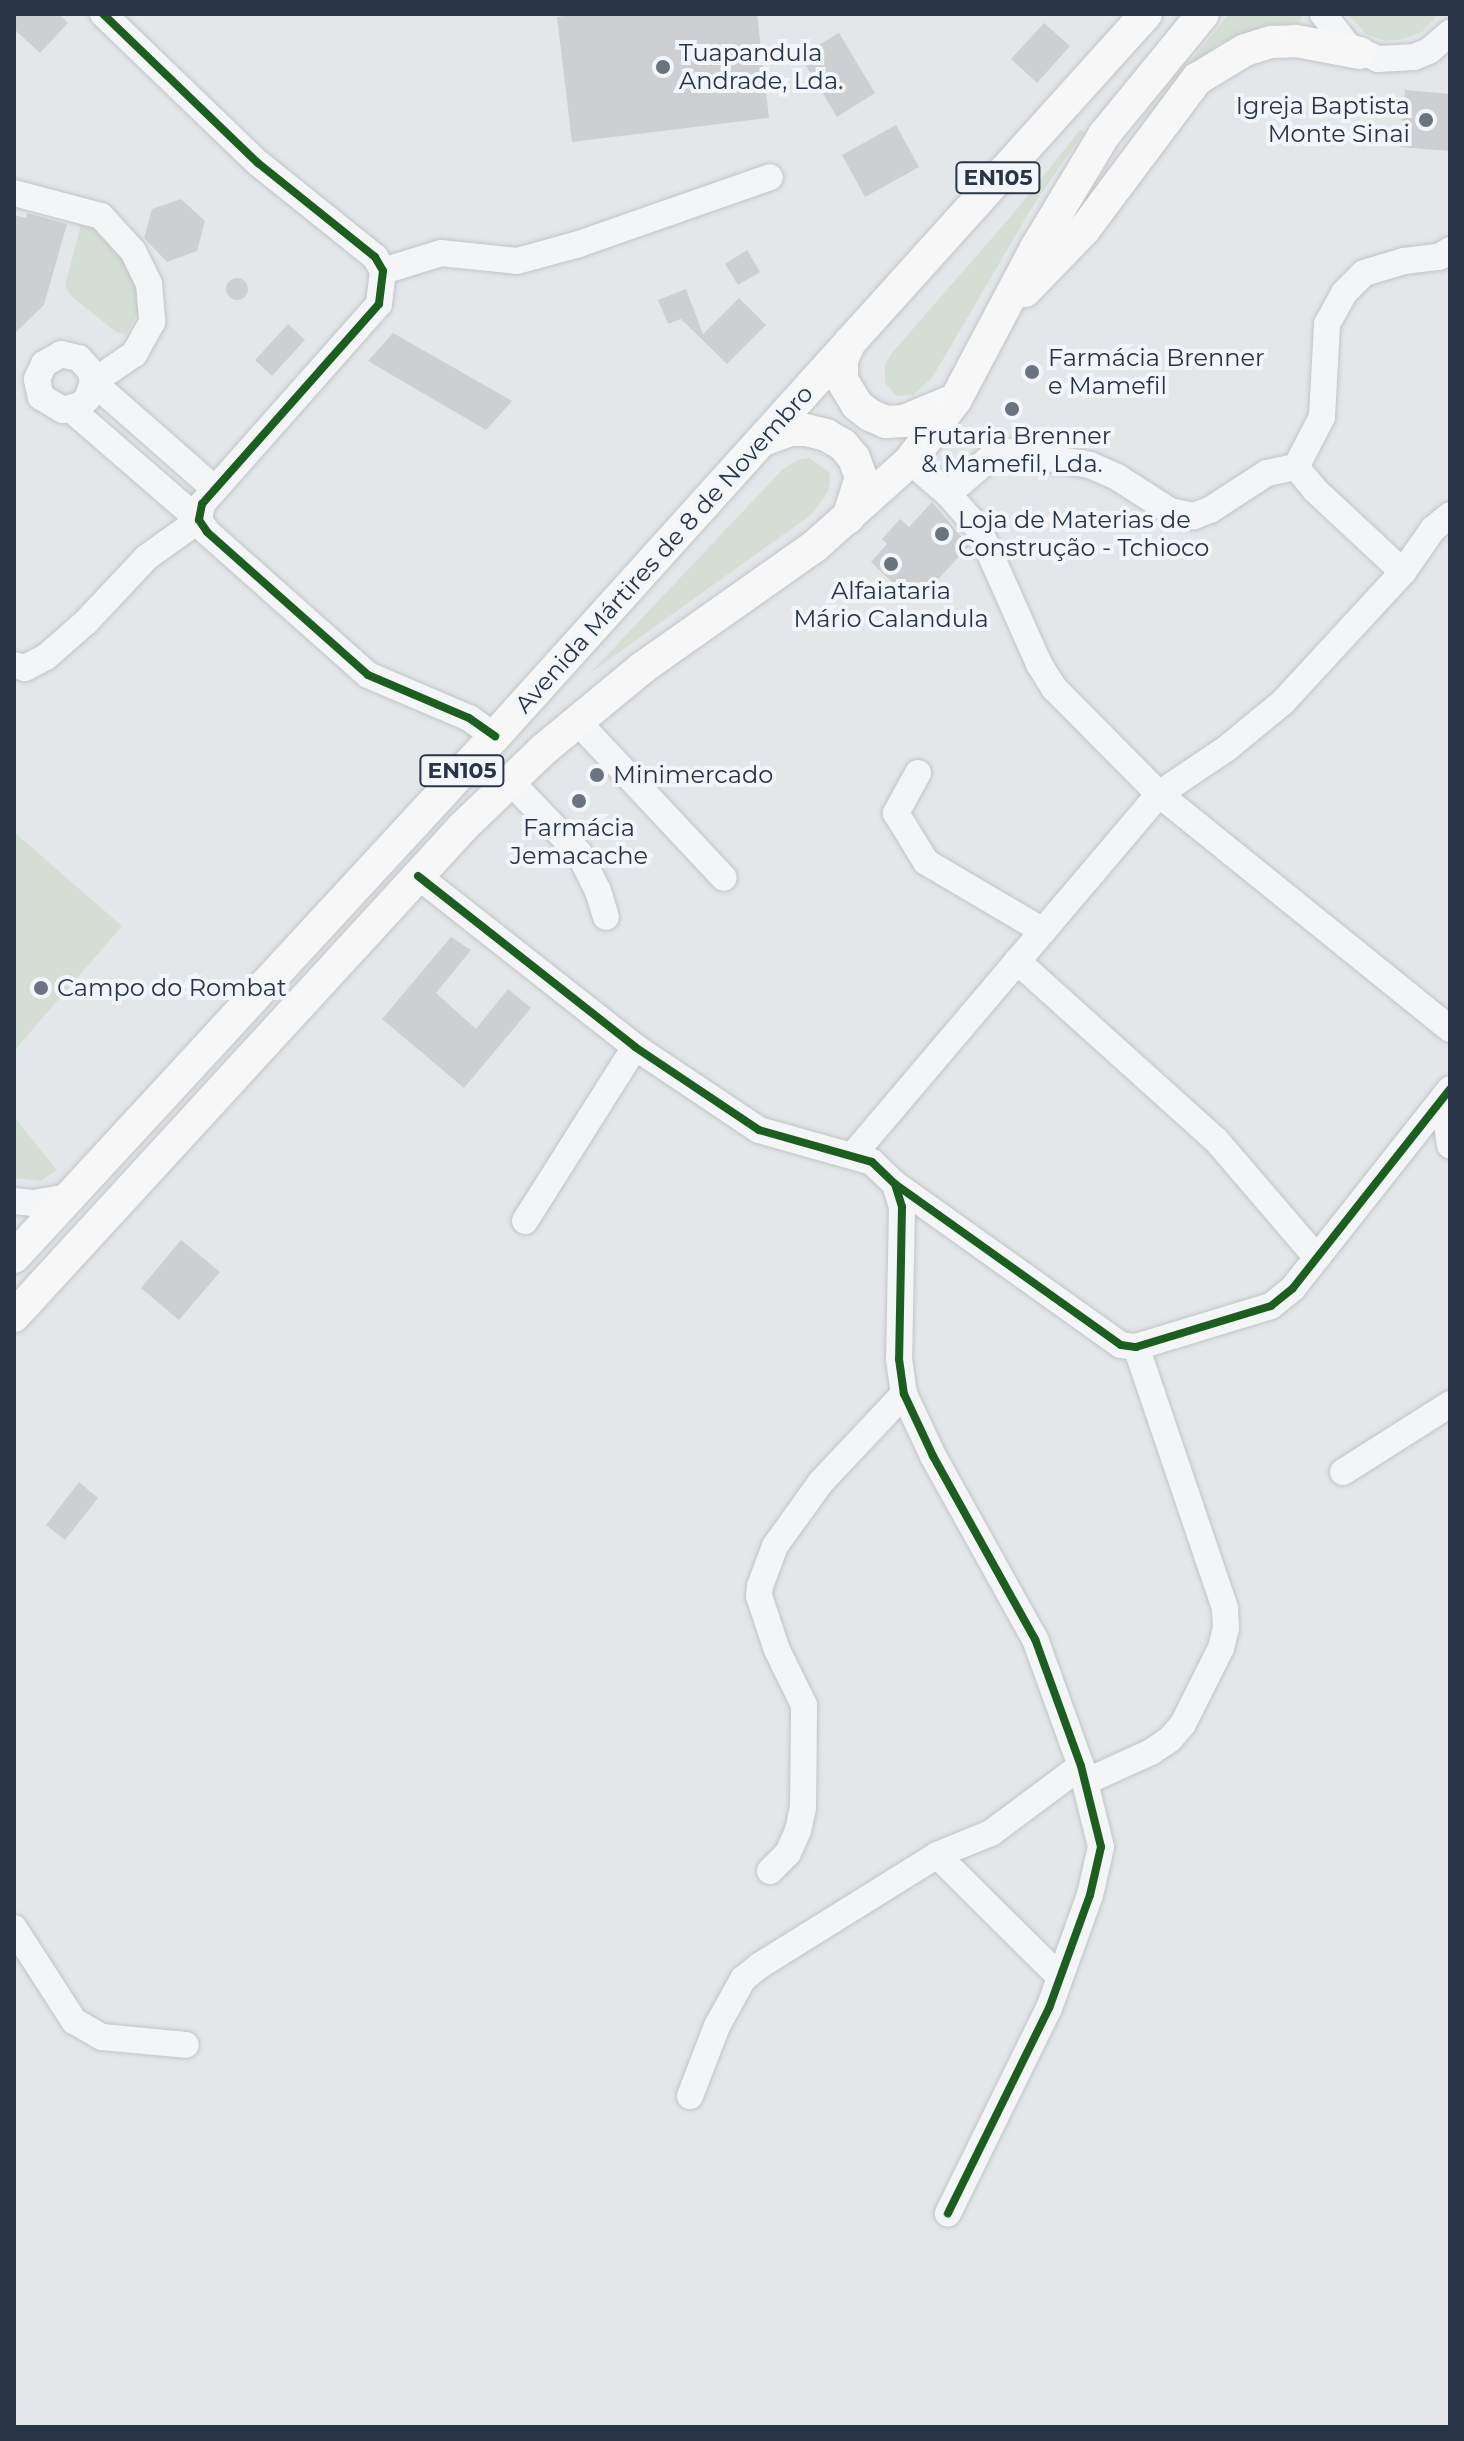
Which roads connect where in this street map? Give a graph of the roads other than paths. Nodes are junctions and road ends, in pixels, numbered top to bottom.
1 (103, 14) edge
2 (1146, 14) edge
3 (1203, 14) edge
4 (1323, 14) edge
5 (1450, 33) edge
6 (1450, 48) edge
7 (1360, 53) junction
8 (1414, 57) junction
9 (770, 177) dead end
10 (14, 193) edge
11 (1450, 250) edge
12 (383, 271) junction
13 (1006, 310) junction
14 (850, 342) junction
15 (93, 382) junction
16 (956, 399) junction
17 (71, 409) junction
18 (763, 440) junction
19 (910, 461) junction
20 (1296, 467) junction
21 (215, 489) junction
22 (948, 494) junction
23 (1450, 515) edge
24 (848, 518) junction
25 (199, 520) junction
26 (1403, 572) junction
27 (14, 665) edge
28 (576, 720) junction
29 (495, 736) junction
30 (918, 773) dead end
31 (510, 781) junction
32 (1159, 794) junction
33 (418, 876) junction
34 (724, 878) dead end
35 (606, 917) dead end
36 (1043, 931) junction
37 (1017, 961) junction
38 (1450, 1029) edge
39 (635, 1047) junction
40 (1446, 1093) edge
41 (1450, 1145) edge
42 (853, 1155) junction
43 (895, 1184) junction
44 (68, 1197) junction
45 (14, 1201) edge
46 (525, 1221) dead end
47 (14, 1257) edge
48 (1317, 1258) junction
49 (14, 1316) edge
50 (1136, 1347) junction
51 (904, 1394) junction
52 (1450, 1404) edge
53 (1343, 1472) dead end
54 (1083, 1774) junction
55 (937, 1855) junction
56 (770, 1871) dead end
57 (14, 1928) edge
58 (1060, 1977) junction
59 (186, 2045) dead end
60 (690, 2096) dead end
61 (948, 2213) dead end

1 - 12 street
2 - 14 main road, Avenida Mártires de 8 de Novembro / EN105
3 - 13 main road, Avenida Mártires de 8 de Novembro / EN105
4 - 7 street
5 - 8 street
6 - 8 street
7 - 8 street
7 - 13 main road
9 - 12 street
10 - 15 street
11 - 20 street
12 - 21 street
13 - 16 main road, Avenida Mártires de 8 de Novembro / EN105
14 - 16 main road
14 - 18 main road, Avenida Mártires de 8 de Novembro / EN105
15 - 17 street
15 - 17 street
15 - 21 street
16 - 19 main road, Avenida Mártires de 8 de Novembro / EN105
17 - 25 street
18 - 24 main road
18 - 29 main road, Avenida Mártires de 8 de Novembro / EN105
19 - 22 street
19 - 24 main road, Avenida Mártires de 8 de Novembro / EN105
20 - 22 street
20 - 26 street
21 - 25 street
22 - 32 street
23 - 26 street
24 - 28 main road, Avenida Mártires de 8 de Novembro / EN105
25 - 27 street
25 - 29 street
26 - 32 street
28 - 31 main road, Avenida Mártires de 8 de Novembro / EN105
28 - 34 street
29 - 44 main road, Avenida Mártires de 8 de Novembro / EN105
30 - 36 street
31 - 33 main road, Avenida Mártires de 8 de Novembro / EN105
31 - 35 street
32 - 36 street
32 - 38 street
33 - 39 street
33 - 49 main road, Avenida Mártires de 8 de Novembro / EN105
36 - 37 street
37 - 42 street
37 - 48 street
39 - 42 street
39 - 46 street
40 - 41 street
40 - 48 street
42 - 43 street
43 - 50 street
43 - 51 street
44 - 45 street
44 - 47 main road, Avenida Mártires de 8 de Novembro / EN105
48 - 50 street
50 - 54 street
51 - 54 street
51 - 56 street
52 - 53 street
54 - 55 street
54 - 58 street
55 - 58 street
55 - 60 street
57 - 59 street
58 - 61 street

